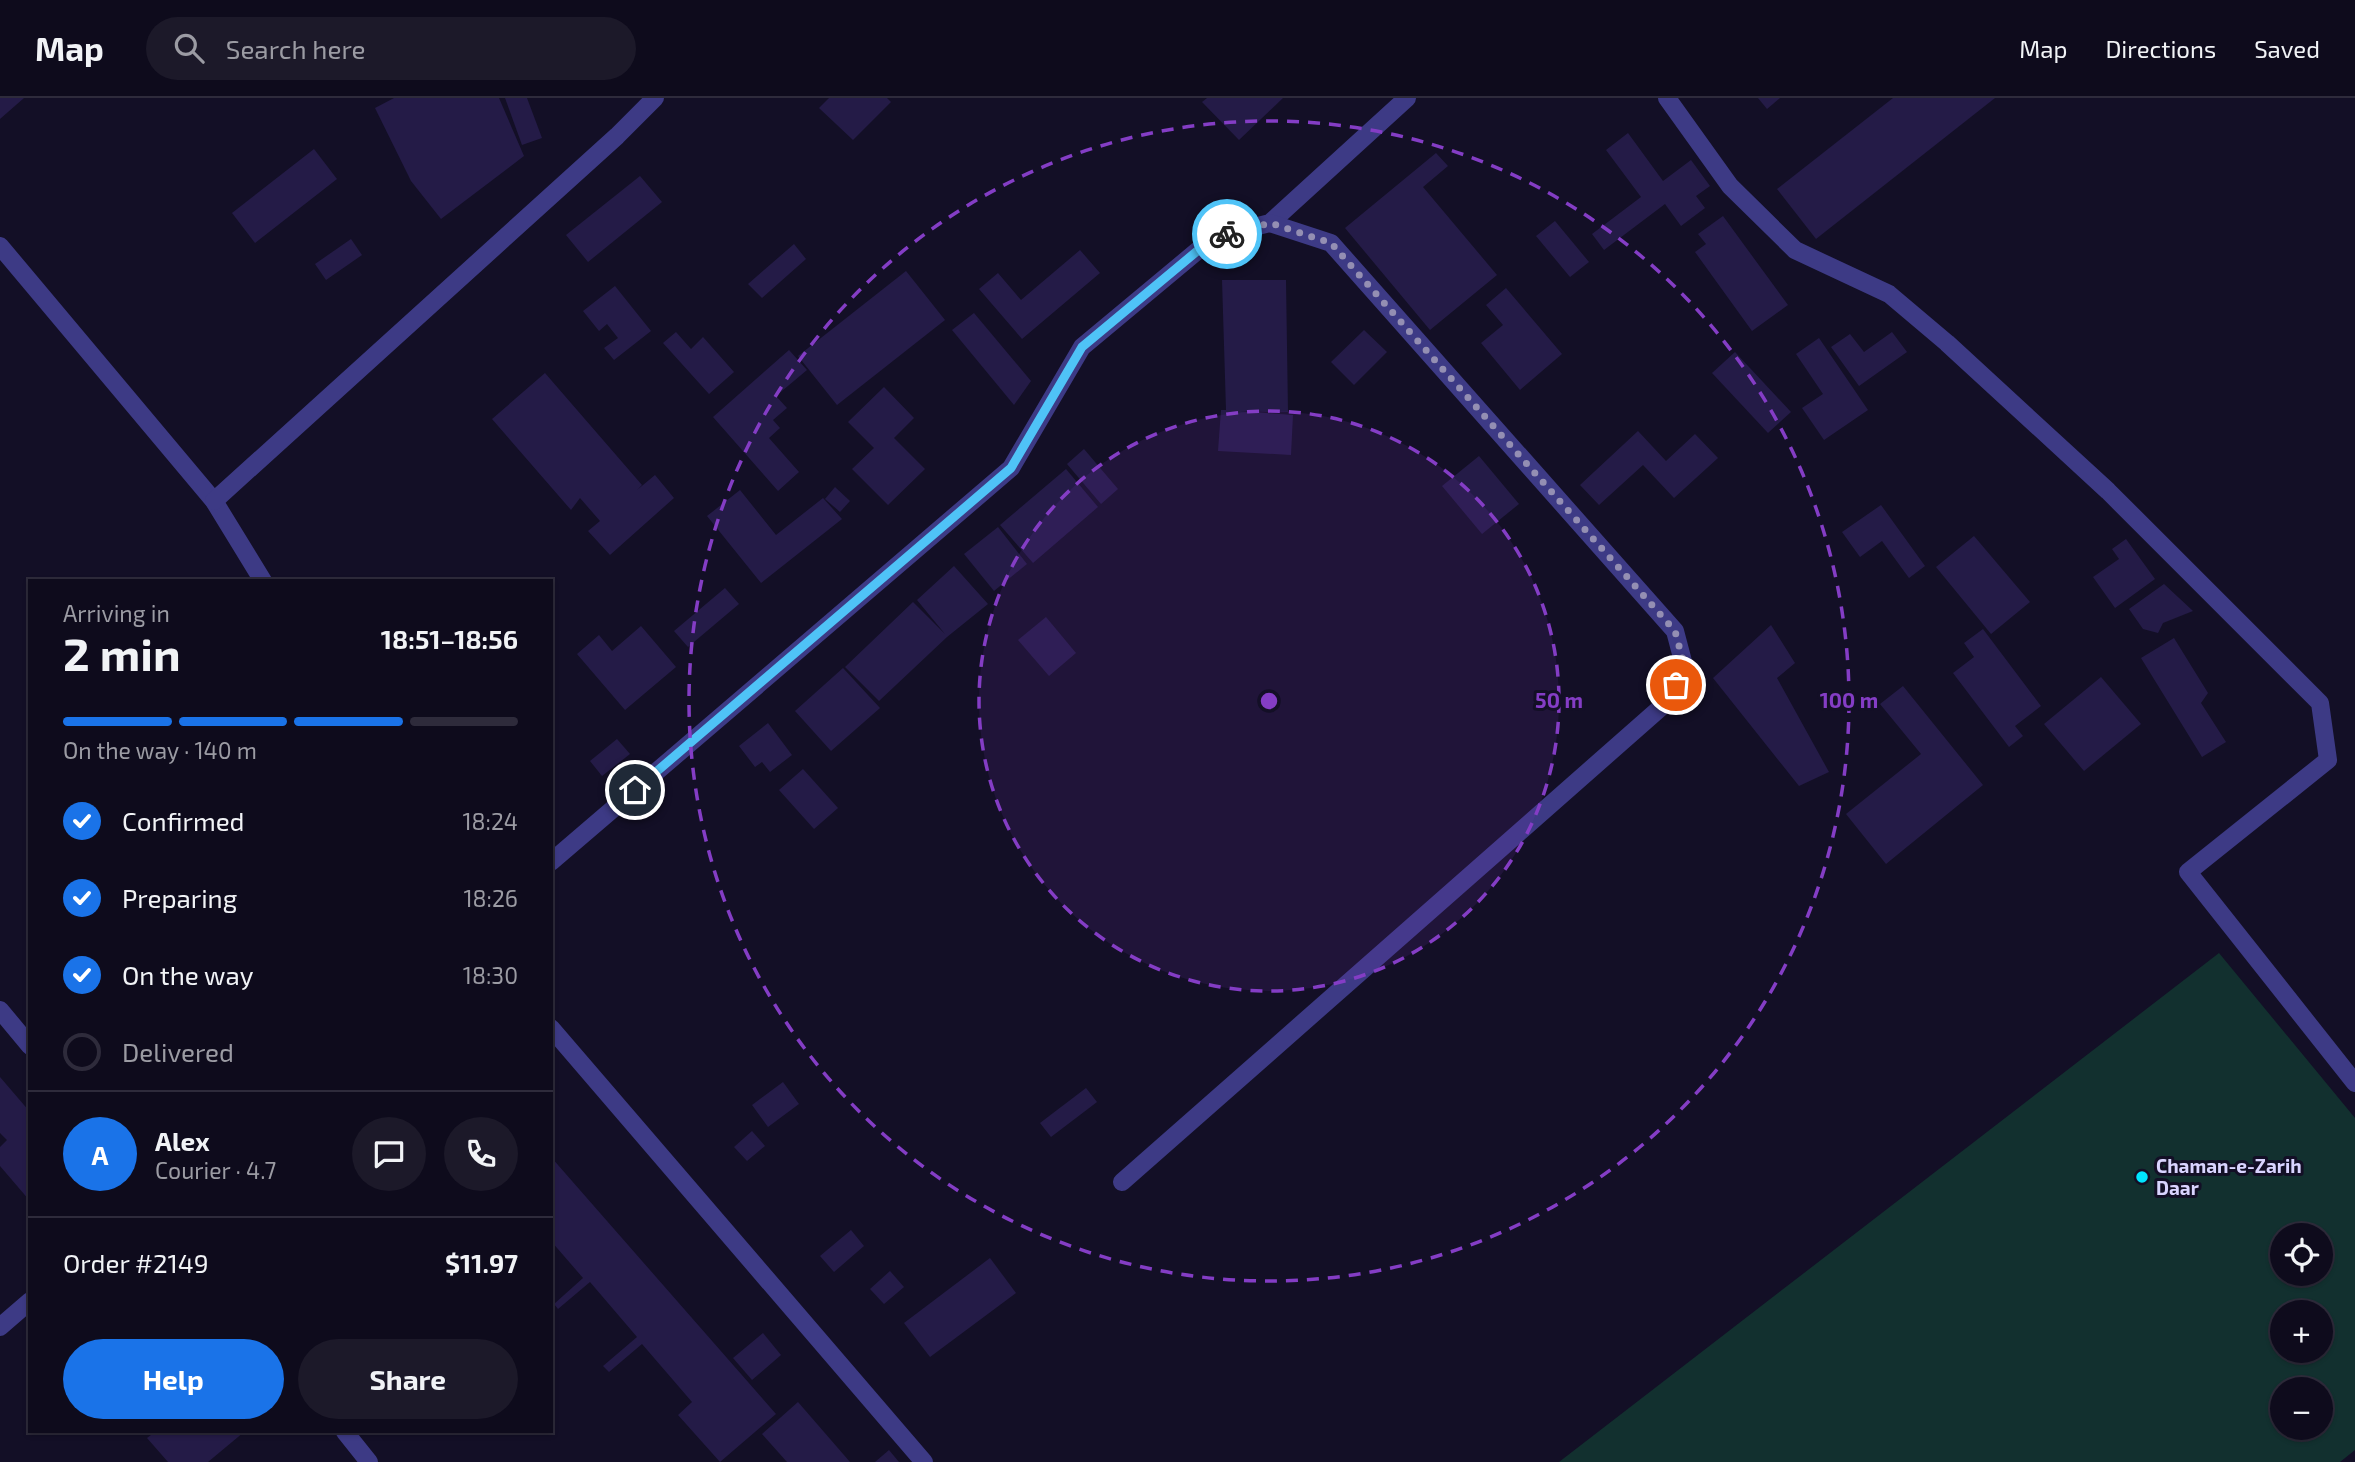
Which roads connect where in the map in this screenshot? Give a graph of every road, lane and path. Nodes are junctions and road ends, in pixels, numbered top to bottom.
1 (655, 98) edge
2 (1407, 98) edge
3 (1667, 98) edge
4 (1270, 223) junction
5 (0, 246) edge
6 (214, 501) junction
7 (262, 579) edge
8 (553, 860) edge
9 (0, 1010) edge
10 (553, 1030) edge
11 (28, 1044) edge
12 (2355, 1083) edge
13 (1122, 1182) dead end
14 (28, 1303) edge
15 (0, 1327) edge
16 (346, 1433) edge
17 (369, 1462) edge
18 (924, 1462) edge

1 - 6 street
2 - 4 street
3 - 12 street
4 - 8 street
4 - 13 street
5 - 6 street
6 - 7 street
9 - 11 street
10 - 18 street
14 - 15 street
16 - 17 street

